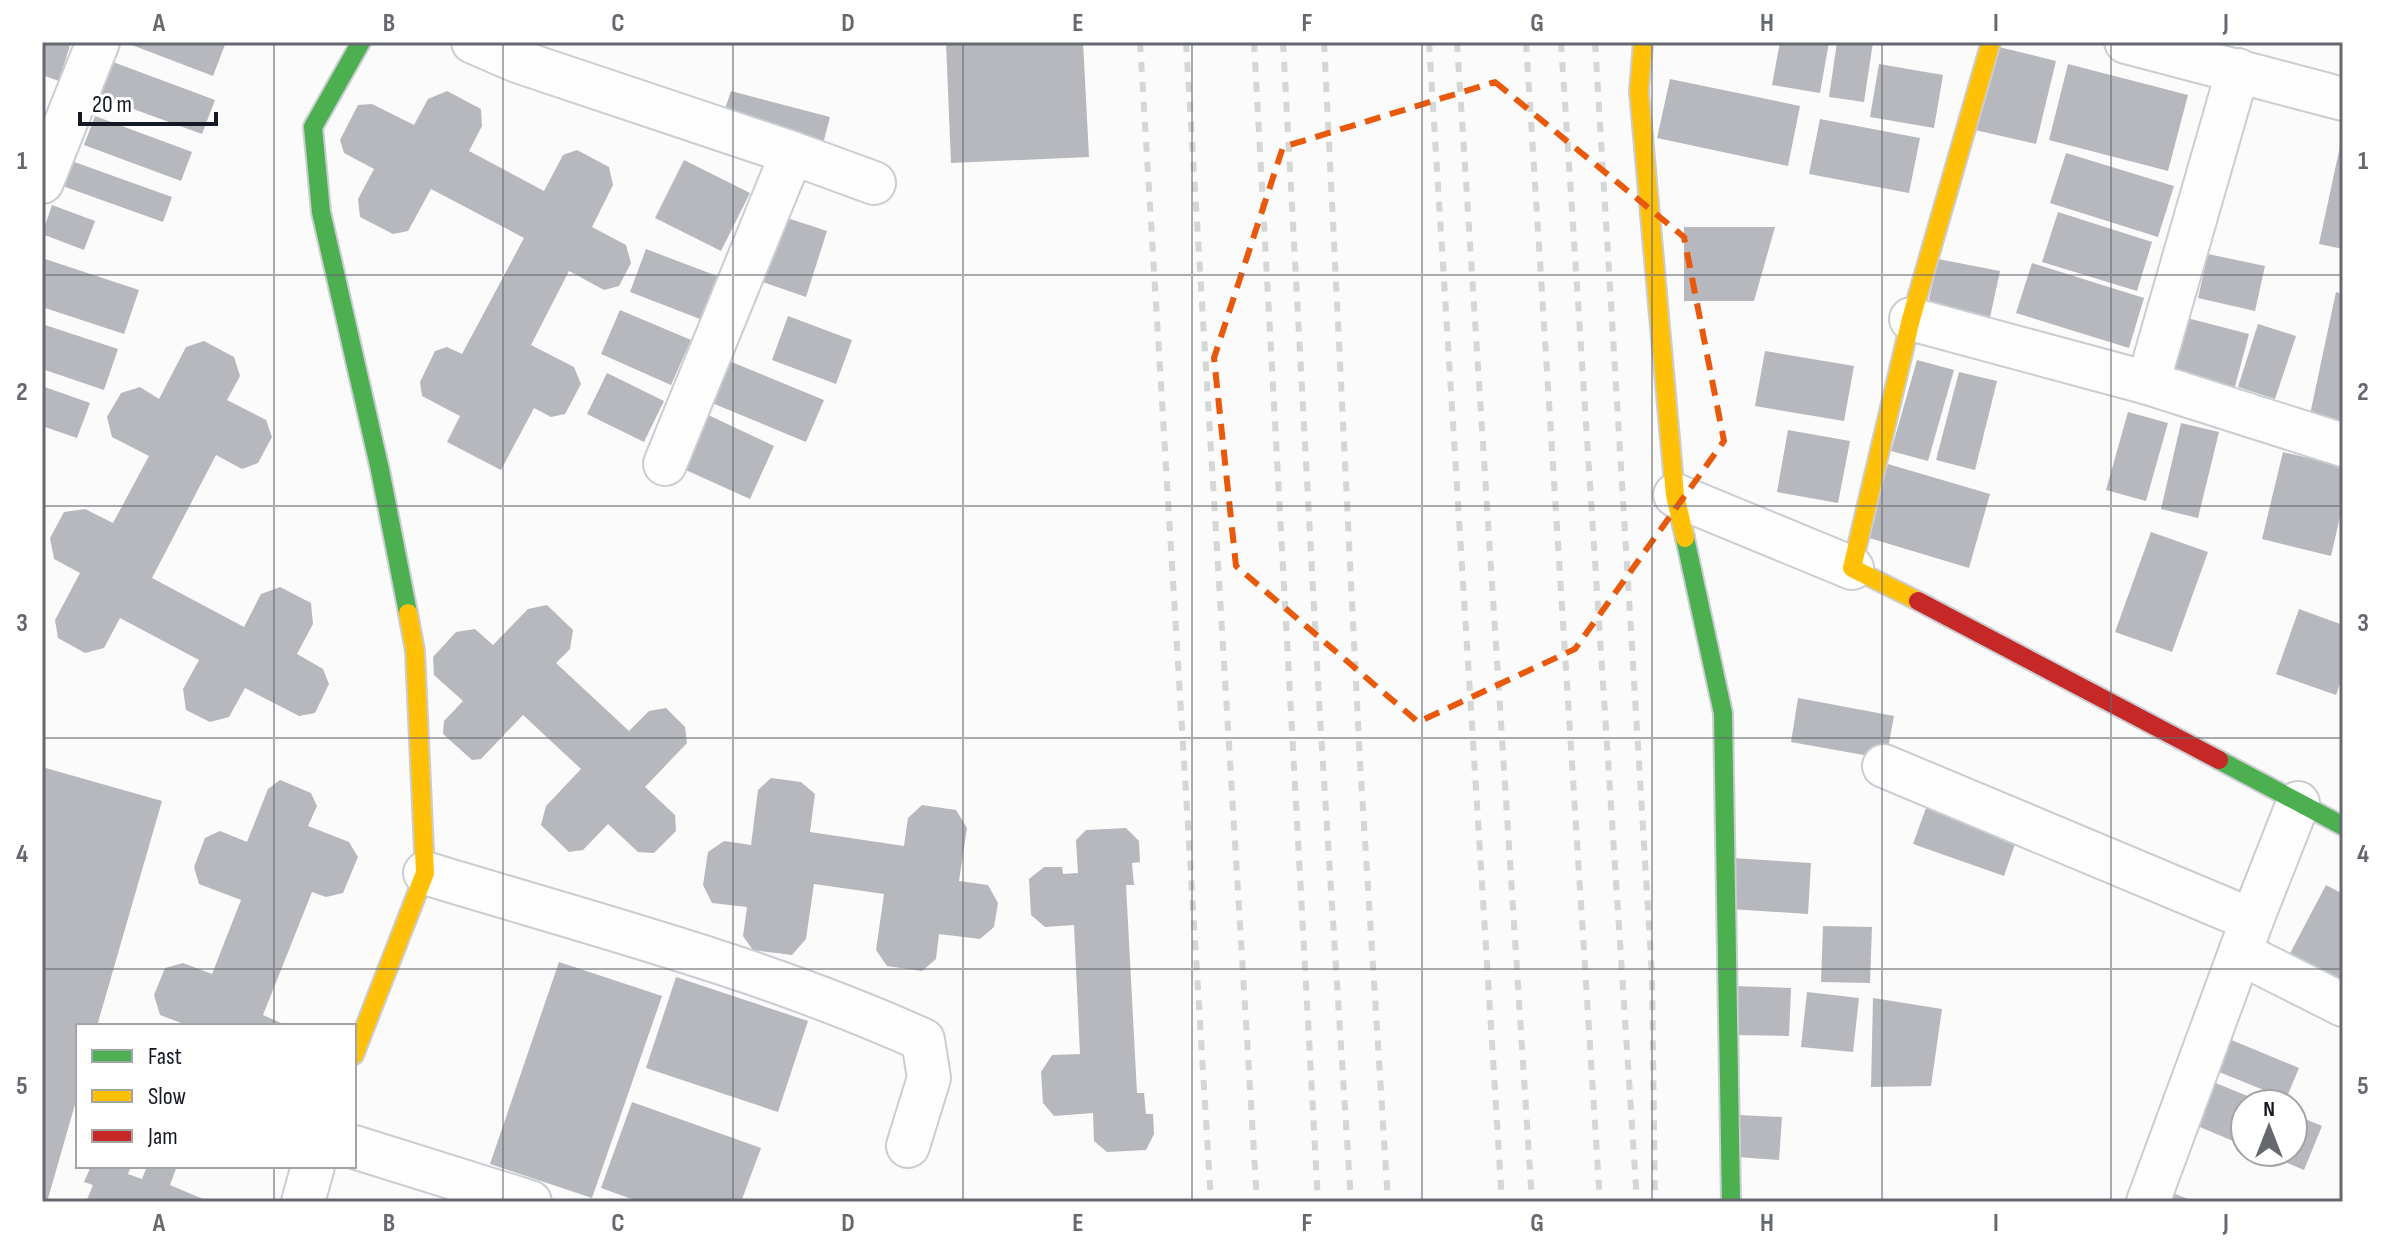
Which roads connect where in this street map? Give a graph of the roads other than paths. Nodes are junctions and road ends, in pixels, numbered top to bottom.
1 (98, 42) edge
2 (361, 42) edge
3 (473, 42) edge
4 (1643, 42) edge
5 (1991, 42) edge
6 (2126, 42) edge
7 (518, 52) edge
8 (2238, 70) junction
9 (2343, 99) edge
10 (792, 153) junction
11 (42, 182) edge
12 (874, 183) dead end
13 (1911, 319) junction
14 (2148, 383) junction
15 (2343, 445) edge
16 (665, 464) dead end
17 (1675, 495) junction
18 (1852, 568) junction
19 (1884, 766) dead end
20 (2298, 803) junction
21 (2343, 826) edge
22 (425, 873) junction
23 (2246, 936) junction
24 (2343, 1005) edge
25 (356, 1050) edge
26 (908, 1146) dead end
27 (356, 1148) edge
28 (312, 1168) edge
29 (303, 1202) edge
30 (530, 1202) edge
31 (1731, 1202) edge
32 (2148, 1202) edge

1 - 11 street
2 - 22 street
3 - 7 street
4 - 17 street
5 - 13 street
6 - 8 street
7 - 10 street
8 - 9 street
8 - 14 street
10 - 12 street
10 - 16 street
13 - 14 street
13 - 18 street
14 - 15 street
17 - 18 street
17 - 31 street
18 - 20 street
19 - 23 street
20 - 21 street
20 - 23 street
22 - 25 street
22 - 26 street
23 - 24 street
23 - 32 street
27 - 30 street
28 - 29 street

